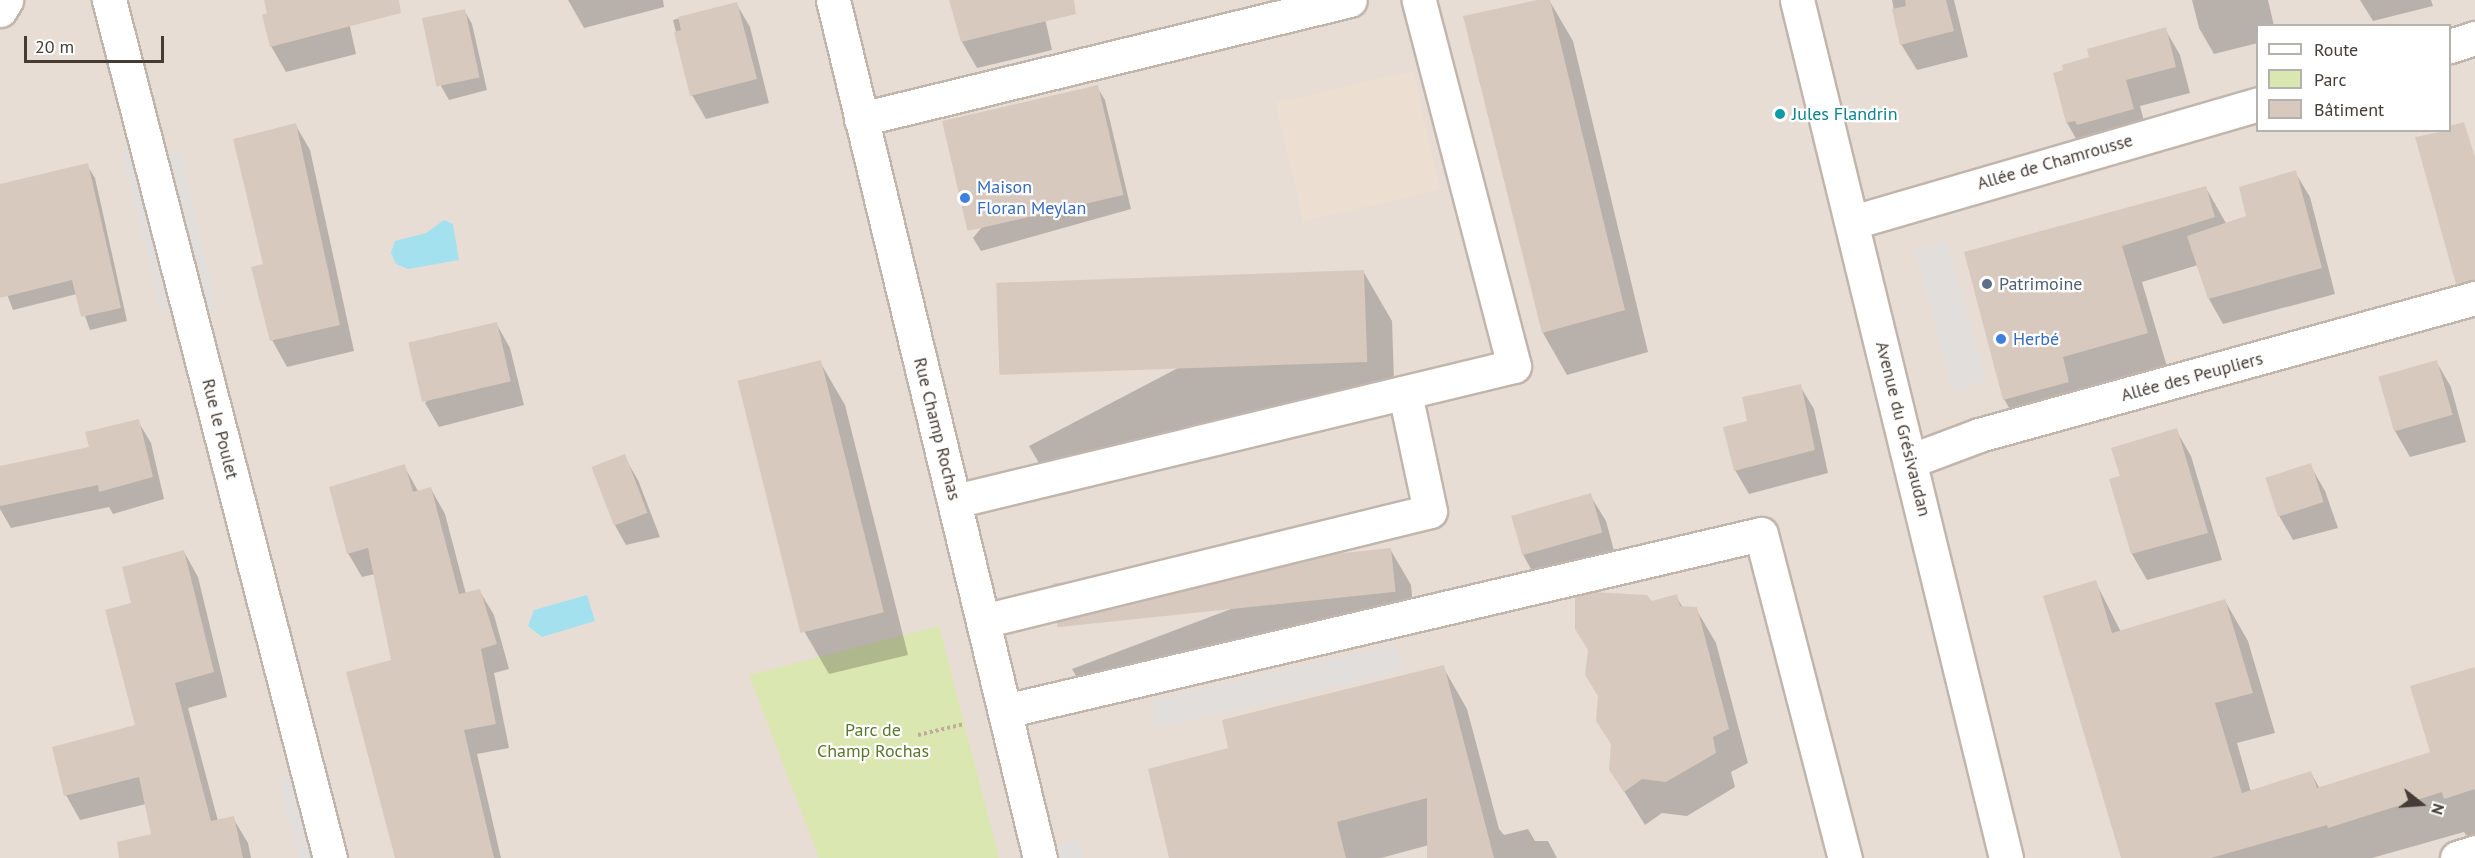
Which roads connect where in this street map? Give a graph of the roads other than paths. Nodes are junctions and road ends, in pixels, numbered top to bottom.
1 (6, 0) edge
2 (109, 0) edge
3 (833, 0) edge
4 (1350, 0) edge
5 (1419, 0) edge
6 (1797, 0) edge
7 (0, 10) edge
8 (2475, 38) edge
9 (2451, 46) edge
10 (2256, 105) edge
11 (861, 119) junction
12 (1853, 222) junction
13 (2475, 298) edge
14 (1405, 393) junction
15 (1910, 461) junction
16 (955, 501) junction
17 (983, 621) junction
18 (1005, 711) junction
19 (2475, 852) edge
20 (330, 858) edge
21 (1040, 858) edge
22 (1845, 858) edge
23 (2006, 858) edge
24 (2457, 858) edge

1 - 7 street
2 - 20 street, Rue le Poulet
3 - 11 street, Rue Champ Rochas
4 - 11 street
5 - 14 street
6 - 12 street, Avenue du Grésivaudan
8 - 9 street
10 - 12 street, Allée de Chamrousse
11 - 16 street, Rue Champ Rochas
12 - 15 street, Avenue du Grésivaudan
13 - 15 street, Allée des Peupliers
14 - 16 street
14 - 17 street
15 - 23 street, Avenue du Grésivaudan
16 - 17 street, Rue Champ Rochas
17 - 18 street, Rue Champ Rochas
18 - 21 street, Rue Champ Rochas
18 - 22 street
19 - 24 street

